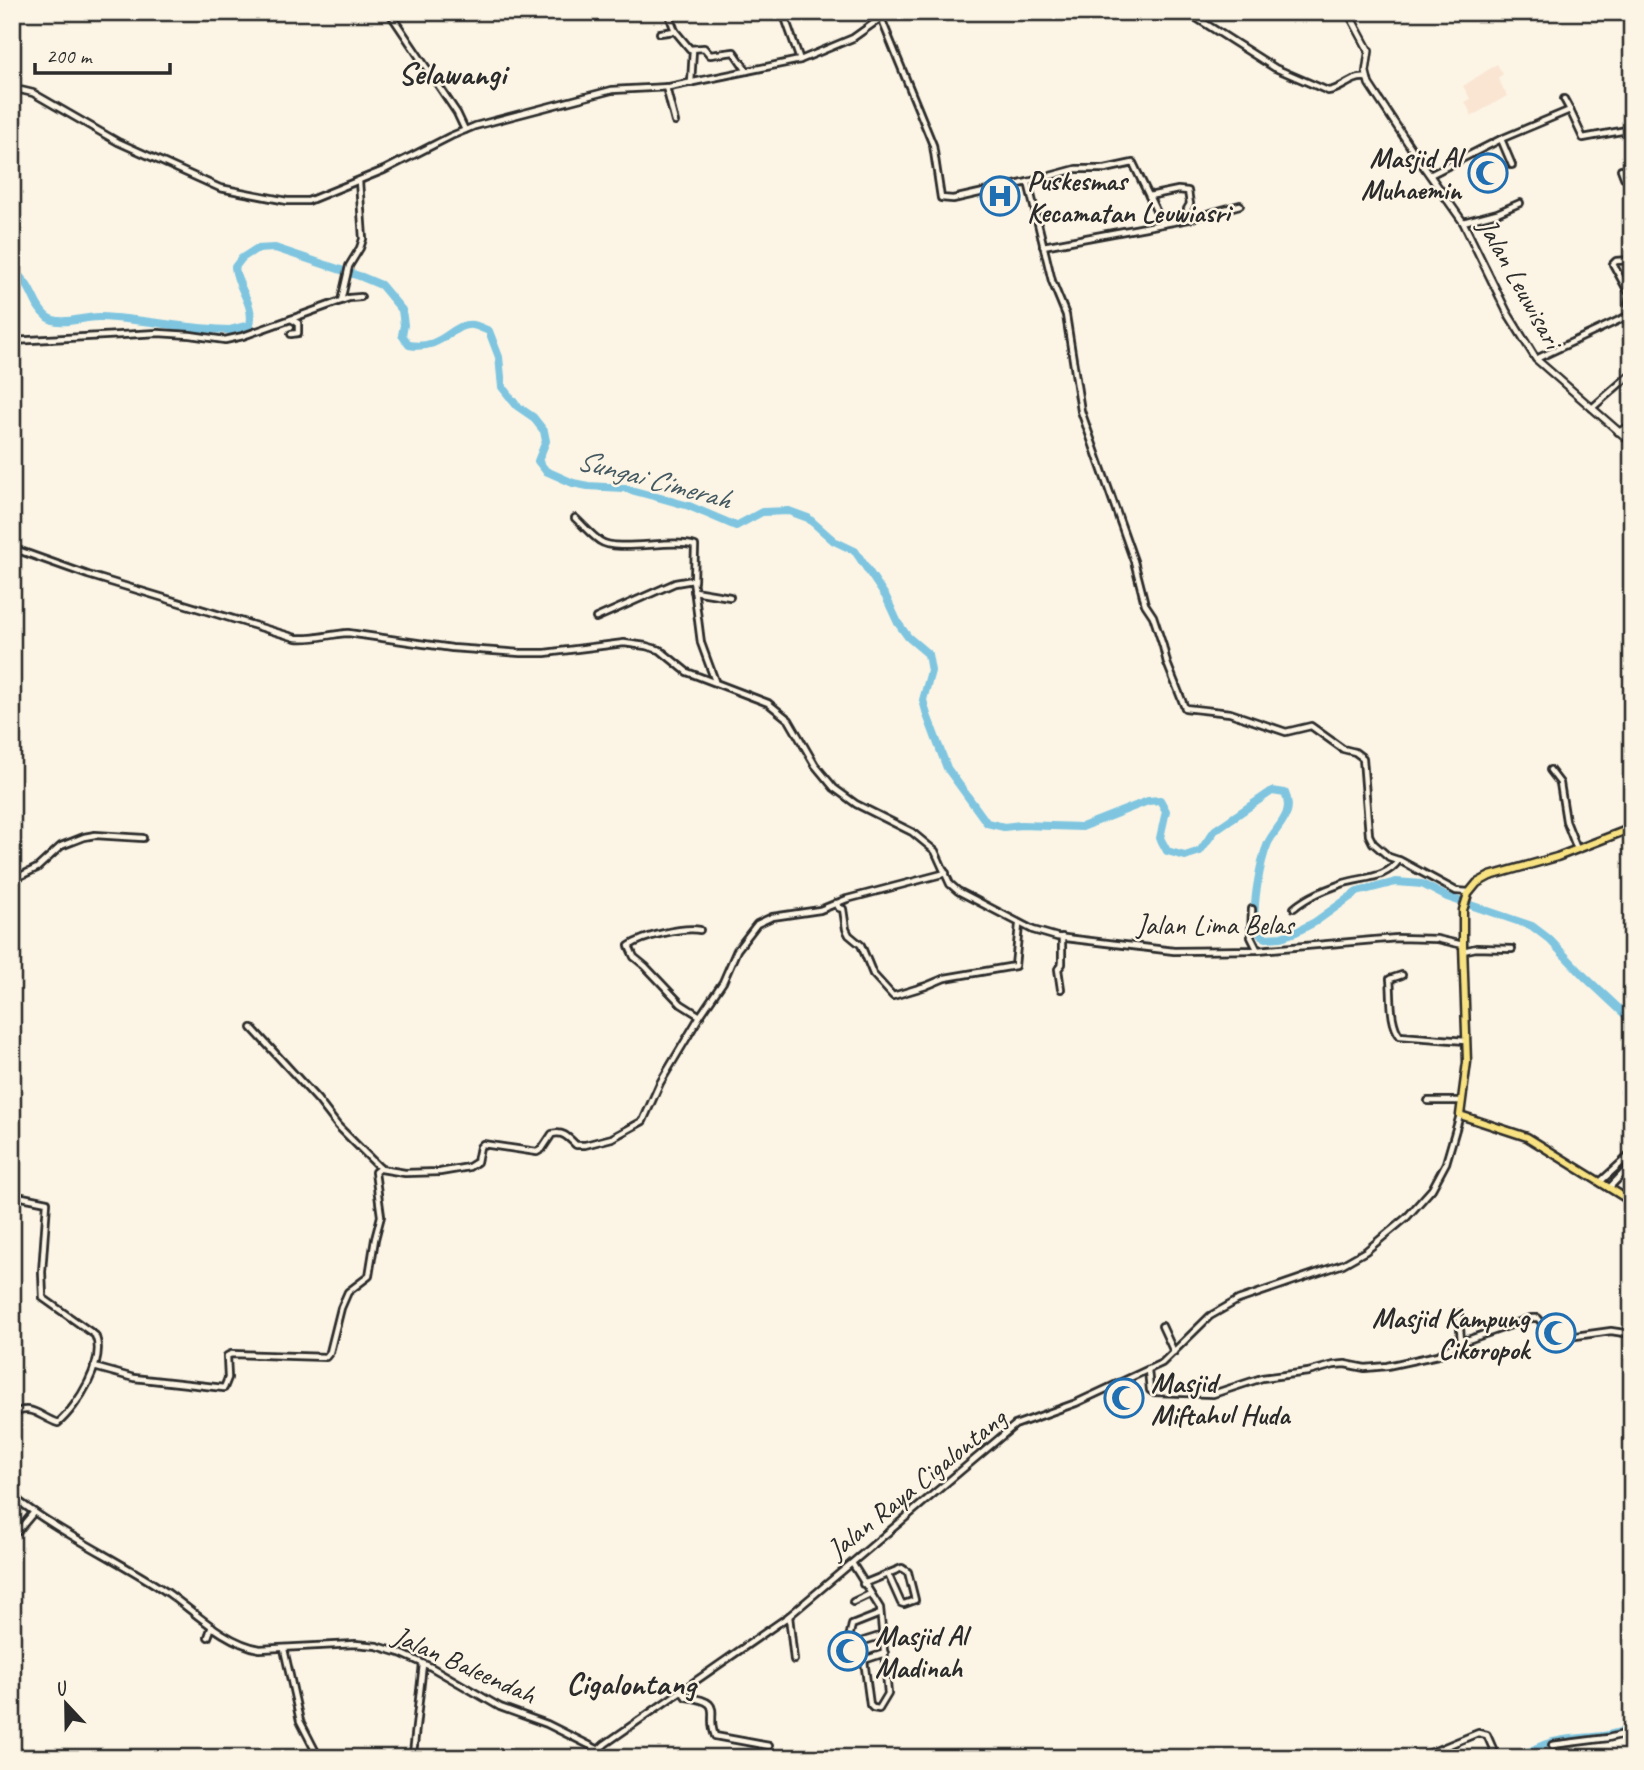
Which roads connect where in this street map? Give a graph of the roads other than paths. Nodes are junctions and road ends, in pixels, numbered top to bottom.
1 (389, 12) edge
2 (668, 12) edge
3 (783, 12) edge
4 (886, 12) edge
5 (1348, 12) edge
6 (1189, 13) edge
7 (881, 18) junction
8 (675, 32) junction
9 (660, 33) dead end
10 (693, 50) junction
11 (800, 60) junction
12 (747, 71) junction
13 (1366, 78) junction
14 (691, 83) junction
15 (666, 87) junction
16 (12, 89) edge
17 (1564, 99) dead end
18 (1570, 110) junction
19 (675, 122) dead end
20 (1632, 129) edge
21 (465, 130) junction
22 (1501, 139) junction
23 (1512, 165) dead end
24 (1621, 169) dead end
25 (1430, 175) junction
26 (1632, 176) edge
27 (359, 181) junction
28 (1028, 182) junction
29 (1149, 196) junction
30 (1520, 203) dead end
31 (1240, 205) dead end
32 (1189, 219) junction
33 (1463, 222) junction
34 (1162, 223) junction
35 (1043, 246) junction
36 (1630, 260) dead end
37 (361, 297) dead end
38 (1631, 298) edge
39 (341, 301) junction
40 (1632, 313) edge
41 (291, 319) junction
42 (291, 334) dead end
43 (12, 341) edge
44 (1536, 359) junction
45 (1632, 373) edge
46 (1591, 409) junction
47 (1632, 425) edge
48 (1617, 432) junction
49 (1632, 443) edge
50 (575, 518) dead end
51 (12, 548) edge
52 (694, 582) junction
53 (694, 591) junction
54 (730, 597) dead end
55 (596, 618) dead end
56 (715, 682) junction
57 (1550, 770) dead end
58 (1632, 828) edge
59 (143, 838) dead end
60 (1577, 850) junction
61 (1399, 860) junction
62 (946, 873) junction
63 (12, 880) edge
64 (1469, 893) junction
65 (836, 903) junction
66 (1294, 908) dead end
67 (1252, 909) dead end
68 (1019, 925) junction
69 (700, 930) dead end
70 (1062, 937) junction
71 (1463, 948) junction
72 (1512, 949) dead end
73 (1258, 950) junction
74 (1402, 975) dead end
75 (1061, 989) dead end
76 (700, 1016) junction
77 (252, 1028) dead end
78 (1468, 1041) junction
79 (1429, 1101) dead end
80 (1462, 1101) junction
81 (1460, 1115) junction
82 (1632, 1153) edge
83 (1632, 1164) edge
84 (380, 1168) junction
85 (1600, 1183) junction
86 (1609, 1188) junction
87 (12, 1195) edge
88 (1632, 1202) edge
89 (1458, 1313) dead end
90 (1162, 1326) dead end
91 (1632, 1329) edge
92 (1461, 1342) junction
93 (1174, 1352) junction
94 (94, 1367) junction
95 (1148, 1370) junction
96 (12, 1415) edge
97 (12, 1496) edge
98 (34, 1512) junction
99 (12, 1533) edge
100 (852, 1563) junction
101 (888, 1574) junction
102 (863, 1584) junction
103 (870, 1594) junction
104 (853, 1602) dead end
105 (880, 1614) junction
106 (789, 1616) junction
107 (212, 1626) junction
108 (883, 1635) junction
109 (208, 1637) dead end
110 (851, 1645) junction
111 (284, 1649) junction
112 (885, 1653) junction
113 (794, 1660) dead end
114 (864, 1660) junction
115 (423, 1664) junction
116 (681, 1690) junction
117 (1632, 1732) edge
118 (1552, 1745) dead end
119 (769, 1746) dead end
120 (597, 1749) junction
121 (413, 1754) dead end
122 (319, 1758) edge
123 (590, 1758) edge
124 (1418, 1758) edge
125 (1497, 1758) edge

1 - 21 street
2 - 8 street
3 - 11 street
4 - 7 street
5 - 13 main road
6 - 13 street
7 - 11 street
7 - 28 street
8 - 9 street
8 - 10 street
10 - 12 street
10 - 14 street
11 - 12 street
12 - 14 street
13 - 25 main road, Jalan Leuwisari
14 - 15 street
15 - 19 street
15 - 21 street
16 - 27 street
17 - 18 street
18 - 20 street
18 - 22 street
21 - 27 street
22 - 23 street
22 - 25 street
24 - 26 street
25 - 33 main road, Jalan Leuwisari
27 - 39 street
28 - 29 street
28 - 35 street
29 - 32 street
29 - 34 street
30 - 33 street
31 - 32 street
32 - 34 street
33 - 44 main road, Jalan Leuwisari
34 - 35 street
35 - 61 street
36 - 38 street
37 - 39 street
38 - 40 street
39 - 41 street
40 - 44 street
41 - 42 street
41 - 43 street
44 - 46 main road, Jalan Leuwisari
45 - 46 street
46 - 48 main road, Jalan Leuwisari
47 - 48 street
48 - 49 main road, Jalan Leuwisari
50 - 52 street
51 - 56 street, Jalan Lima Belas
52 - 53 street
52 - 55 street
53 - 54 street
53 - 56 street
56 - 62 street, Jalan Lima Belas
57 - 60 street
58 - 60 main road
59 - 63 street
60 - 64 main road
61 - 64 street
61 - 66 street
62 - 65 street
62 - 68 street, Jalan Lima Belas
64 - 71 main road
65 - 68 street
65 - 76 street
67 - 73 street
68 - 70 street, Jalan Lima Belas
69 - 76 street
70 - 73 street, Jalan Lima Belas
70 - 75 street
71 - 72 street, Jalan Lima Belas
71 - 73 street, Jalan Lima Belas
71 - 78 main road
74 - 78 street
76 - 84 street
77 - 84 street
78 - 80 main road
79 - 80 street
80 - 81 main road
81 - 85 main road
81 - 93 street, Jalan Raya Cigalontang
82 - 85 street
83 - 86 street
84 - 94 street
85 - 86 main road
86 - 88 main road
87 - 94 street
89 - 92 street
90 - 93 street
91 - 92 street
92 - 95 street
93 - 95 street, Jalan Raya Cigalontang
94 - 96 street
95 - 100 street, Jalan Raya Cigalontang
97 - 98 street, Jalan Baleendah
98 - 99 street
98 - 107 street, Jalan Baleendah
100 - 102 street
100 - 106 street, Jalan Raya Cigalontang
101 - 101 street
101 - 102 street
102 - 103 street
103 - 104 street
103 - 105 street
105 - 108 street
105 - 110 street
106 - 113 street
106 - 116 street, Jalan Raya Cigalontang
107 - 109 street
107 - 111 street, Jalan Baleendah
108 - 110 street
108 - 112 street
110 - 114 street
111 - 115 street, Jalan Baleendah
111 - 122 street
112 - 114 street
112 - 114 street
115 - 120 street, Jalan Baleendah
115 - 121 street
116 - 119 street
116 - 120 street, Jalan Raya Cigalontang
117 - 118 street
120 - 123 street, Jalan Raya Cigalontang
124 - 125 street

